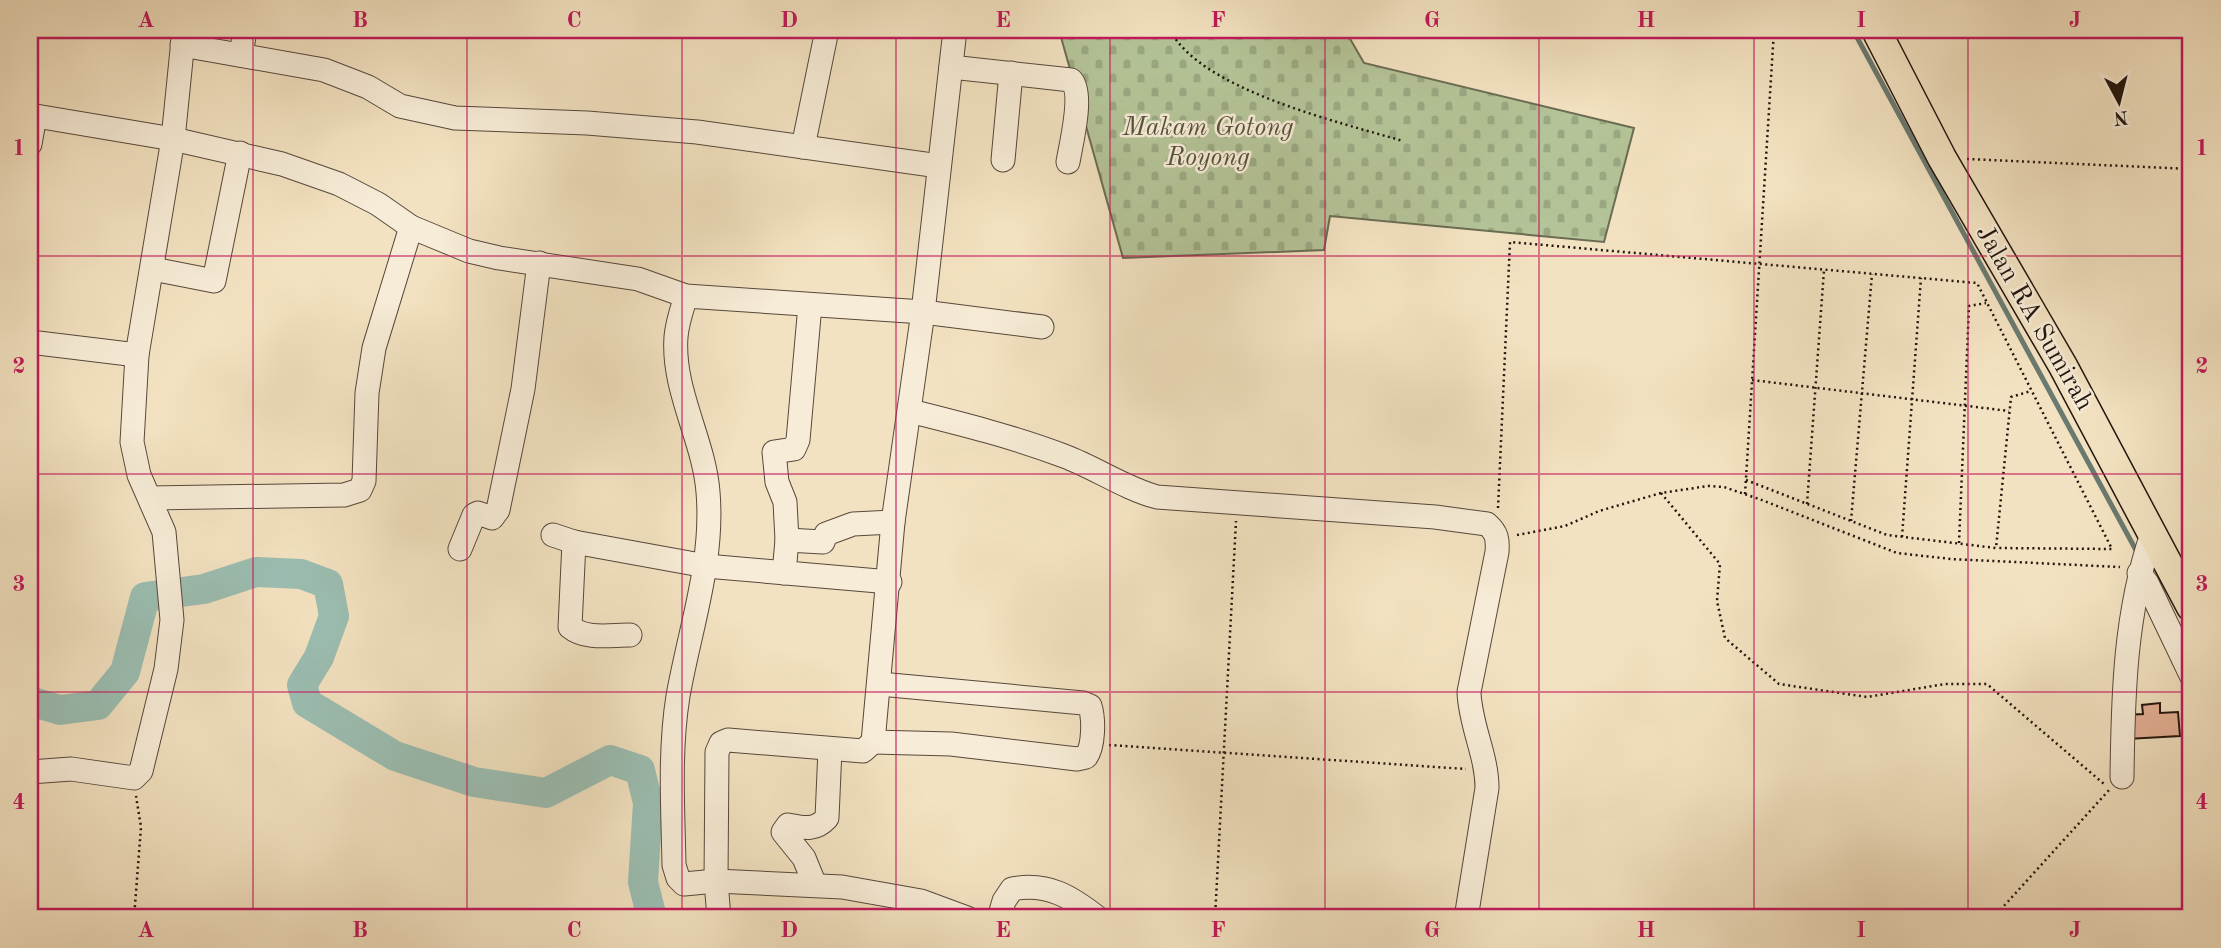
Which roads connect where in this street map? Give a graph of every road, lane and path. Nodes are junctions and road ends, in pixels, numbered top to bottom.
1 (246, 30) edge
2 (827, 30) edge
3 (955, 30) edge
4 (1170, 30) edge
5 (1774, 30) edge
6 (1876, 30) edge
7 (183, 37) edge
8 (241, 55) junction
9 (951, 67) junction
10 (1011, 73) junction
11 (32, 116) edge
12 (173, 139) junction
13 (1403, 141) dead end
14 (30, 144) edge
15 (803, 147) junction
16 (240, 153) junction
17 (1942, 158) junction
18 (1003, 160) dead end
19 (1069, 162) dead end
20 (939, 166) junction
21 (2191, 170) edge
22 (411, 227) junction
23 (539, 263) junction
24 (1759, 264) junction
25 (153, 269) junction
26 (1824, 270) junction
27 (1872, 274) junction
28 (1921, 278) junction
29 (686, 296) junction
30 (1986, 303) junction
31 (810, 305) junction
32 (923, 312) junction
33 (1042, 327) dead end
34 (30, 342) edge
35 (137, 355) junction
36 (1752, 380) junction
37 (1815, 387) junction
38 (2031, 391) junction
39 (1862, 393) junction
40 (1912, 399) junction
41 (1965, 406) junction
42 (910, 411) junction
43 (2009, 411) junction
44 (1746, 480) junction
45 (1661, 493) junction
46 (1745, 494) junction
47 (150, 498) junction
48 (1237, 504) junction
49 (1807, 504) junction
50 (1851, 521) junction
51 (893, 522) junction
52 (1497, 536) junction
53 (1902, 537) junction
54 (787, 540) junction
55 (822, 542) junction
56 (1959, 543) junction
57 (1996, 548) junction
58 (460, 549) dead end
59 (2144, 558) junction
60 (706, 566) junction
61 (784, 573) junction
62 (822, 578) junction
63 (890, 582) junction
64 (2191, 607) edge
65 (630, 635) dead end
66 (2191, 675) edge
67 (880, 684) junction
68 (873, 742) junction
69 (1090, 744) junction
70 (830, 749) junction
71 (1224, 752) junction
72 (1486, 770) junction
73 (30, 772) edge
74 (134, 778) junction
75 (2116, 783) junction
76 (716, 881) junction
77 (815, 885) junction
78 (134, 918) edge
79 (719, 918) edge
80 (967, 918) edge
81 (999, 918) edge
82 (1098, 918) edge
83 (1215, 918) edge
84 (1466, 918) edge
85 (1993, 918) edge

1 - 8 street
2 - 15 street
3 - 9 street
4 - 13 path
5 - 24 path
6 - 17 main road, Jalan RA Sumirah
7 - 8 street
7 - 12 street
8 - 15 street
9 - 10 street
9 - 20 street
10 - 18 street
10 - 19 street
11 - 12 street
11 - 14 street
12 - 16 street
12 - 25 street
15 - 20 street
16 - 22 street
16 - 25 street
17 - 21 path
17 - 59 main road, Jalan RA Sumirah
20 - 32 street
22 - 23 street
22 - 47 street
23 - 29 street
23 - 58 street
24 - 26 path
24 - 36 path
24 - 52 path
25 - 35 street
26 - 27 path
26 - 37 path
27 - 28 path
27 - 39 path
28 - 30 path
28 - 40 path
29 - 31 street
29 - 60 street
30 - 38 path
30 - 41 path
31 - 32 street
31 - 54 street
32 - 33 street
32 - 42 street
34 - 35 street
35 - 47 street
36 - 37 path
36 - 44 path
37 - 39 path
37 - 49 path
38 - 43 path
38 - 57 path
39 - 40 path
39 - 50 path
40 - 41 path
40 - 53 path
41 - 43 path
41 - 56 path
42 - 48 street
42 - 51 street
43 - 57 path
44 - 46 path
44 - 49 path
45 - 46 path
45 - 52 path
45 - 75 path
46 - 59 path
47 - 74 street
48 - 52 street
48 - 71 path
49 - 50 path
50 - 53 path
51 - 55 street
51 - 63 street
52 - 72 street
53 - 56 path
54 - 55 street
54 - 61 street
55 - 62 street
56 - 57 path
59 - 64 main road, Jalan RA Sumirah
59 - 66 street
59 - 75 street
60 - 61 street
60 - 65 street
60 - 76 street
61 - 62 street
62 - 63 street
63 - 67 street
67 - 68 street
67 - 69 street
68 - 69 street
68 - 70 street
69 - 71 path
70 - 76 street
70 - 77 street
71 - 72 path
71 - 83 path
72 - 84 street
73 - 74 street
74 - 78 path
75 - 85 path
76 - 77 street
76 - 79 street
77 - 80 street
81 - 82 street

